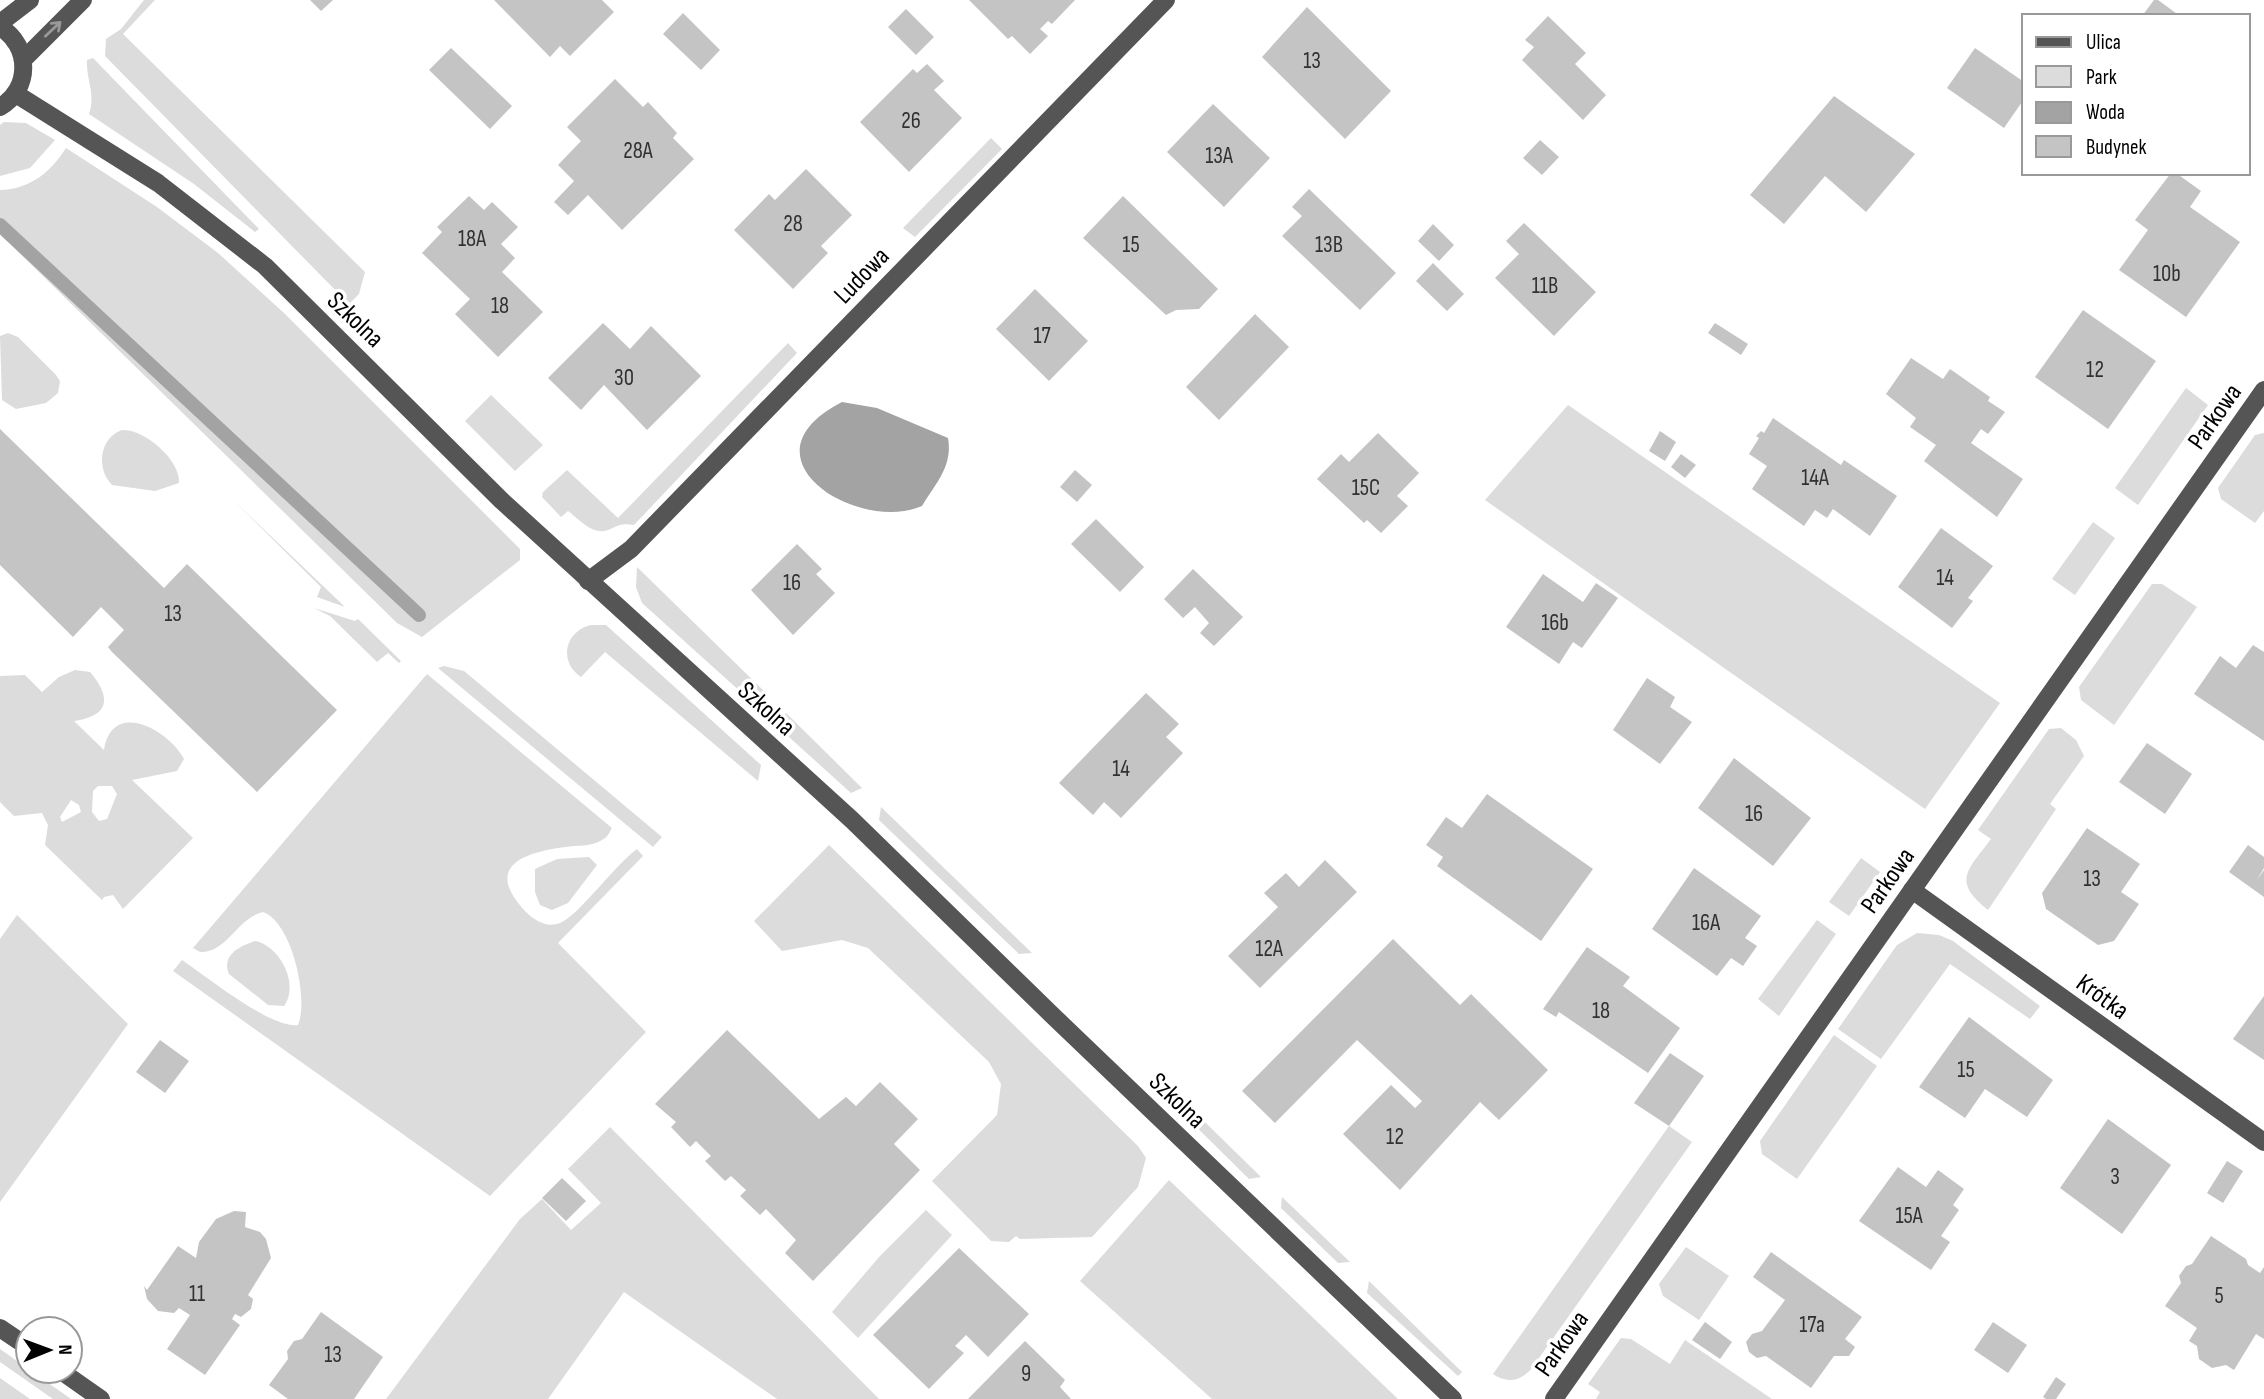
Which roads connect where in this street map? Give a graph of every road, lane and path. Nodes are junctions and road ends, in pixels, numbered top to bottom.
1 (30, 0) edge
2 (83, 0) edge
3 (1166, 0) edge
4 (0, 25) edge
5 (24, 59) junction
6 (16, 94) junction
7 (0, 107) edge
8 (2264, 390) edge
9 (588, 581) junction
10 (1912, 890) junction
11 (2264, 1142) edge
12 (81, 1385) edge
13 (101, 1399) edge
14 (1453, 1399) edge
15 (1554, 1399) edge

1 - 4 street
5 -> 2 street
3 - 9 street, Ludowa
4 - 5 street
5 - 6 street
6 - 7 street
6 - 9 street, Szkolna
8 - 10 street, Parkowa
9 - 14 street, Szkolna
10 - 11 street, Krótka
10 - 15 street, Parkowa
12 - 13 street

